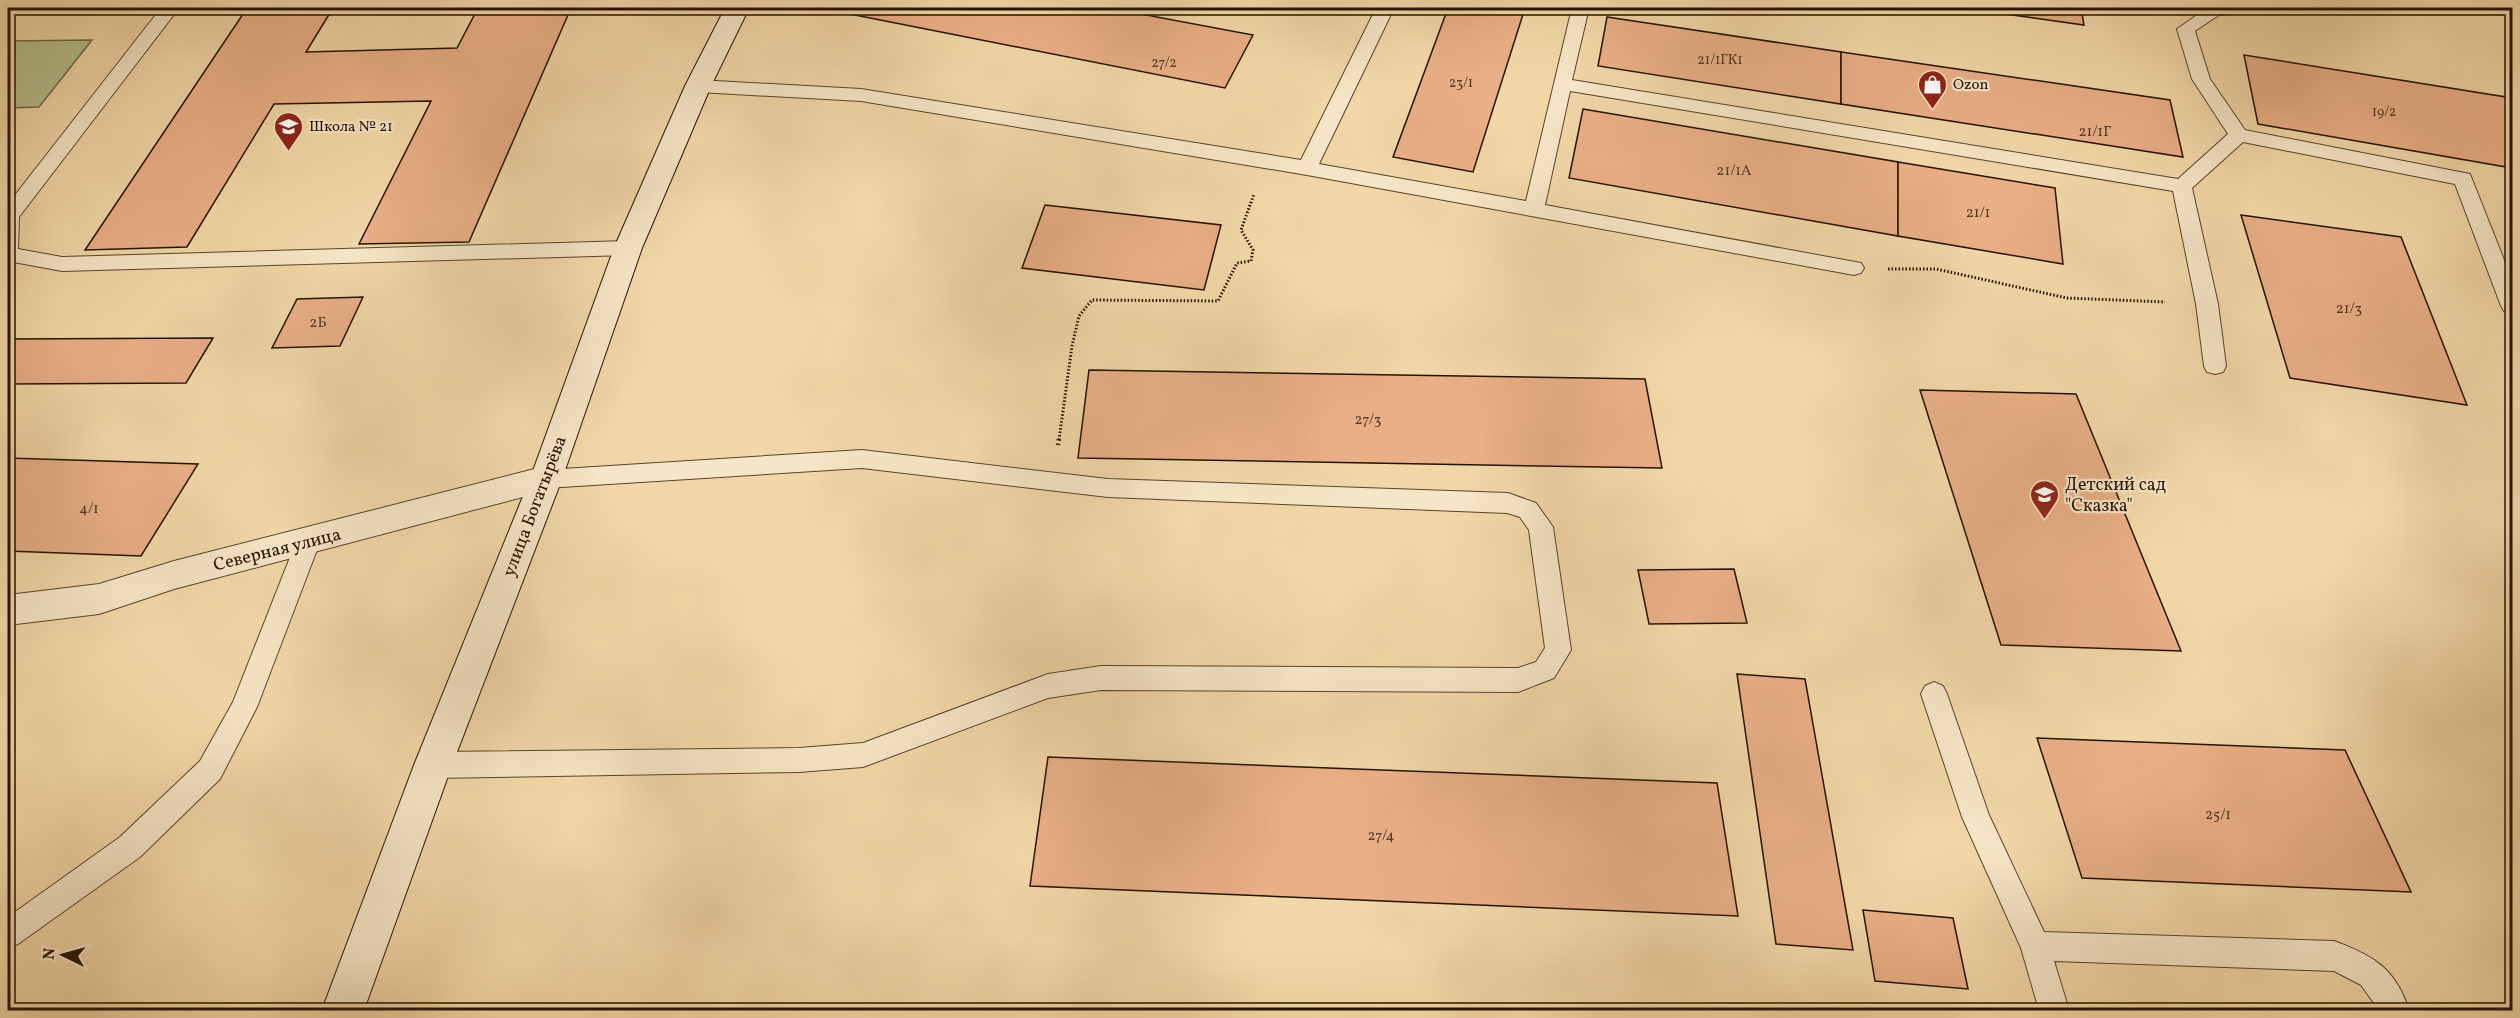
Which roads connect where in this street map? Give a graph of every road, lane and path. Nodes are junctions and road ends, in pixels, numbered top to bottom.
1 (170, 8) edge
2 (737, 8) edge
3 (1385, 8) edge
4 (1580, 8) edge
5 (2246, 8) edge
6 (1562, 84) junction
7 (698, 86) junction
8 (2239, 135) junction
9 (1267, 161) junction
10 (1306, 168) junction
11 (2182, 186) junction
12 (1534, 208) junction
13 (628, 248) junction
14 (1854, 268) joint
15 (2208, 304) junction
16 (2512, 306) edge
17 (2215, 366) dead end
18 (546, 479) junction
19 (1052, 482) junction
20 (308, 542) junction
21 (8, 610) edge
22 (1934, 694) dead end
23 (433, 765) junction
24 (8, 934) edge
25 (2035, 946) junction
26 (343, 1011) edge
27 (2054, 1011) edge
28 (2394, 1011) edge

1 - 13 lane
2 - 7 main road, улица Богатырёва
3 - 10 lane
4 - 6 lane
5 - 8 lane
6 - 11 lane
6 - 12 lane
7 - 9 lane
7 - 13 main road, улица Богатырёва
8 - 11 lane
8 - 16 lane
9 - 10 lane
9 - 19 path
10 - 12 lane
11 - 15 lane
12 - 14 lane
13 - 18 main road, улица Богатырёва
14 - 15 path
15 - 17 lane
18 - 19 lane
18 - 20 main road, Северная улица
18 - 23 main road, улица Богатырёва
19 - 23 lane
20 - 21 main road, Северная улица
20 - 24 lane
22 - 25 lane
23 - 26 main road, улица Богатырёва
25 - 27 lane
25 - 28 lane

